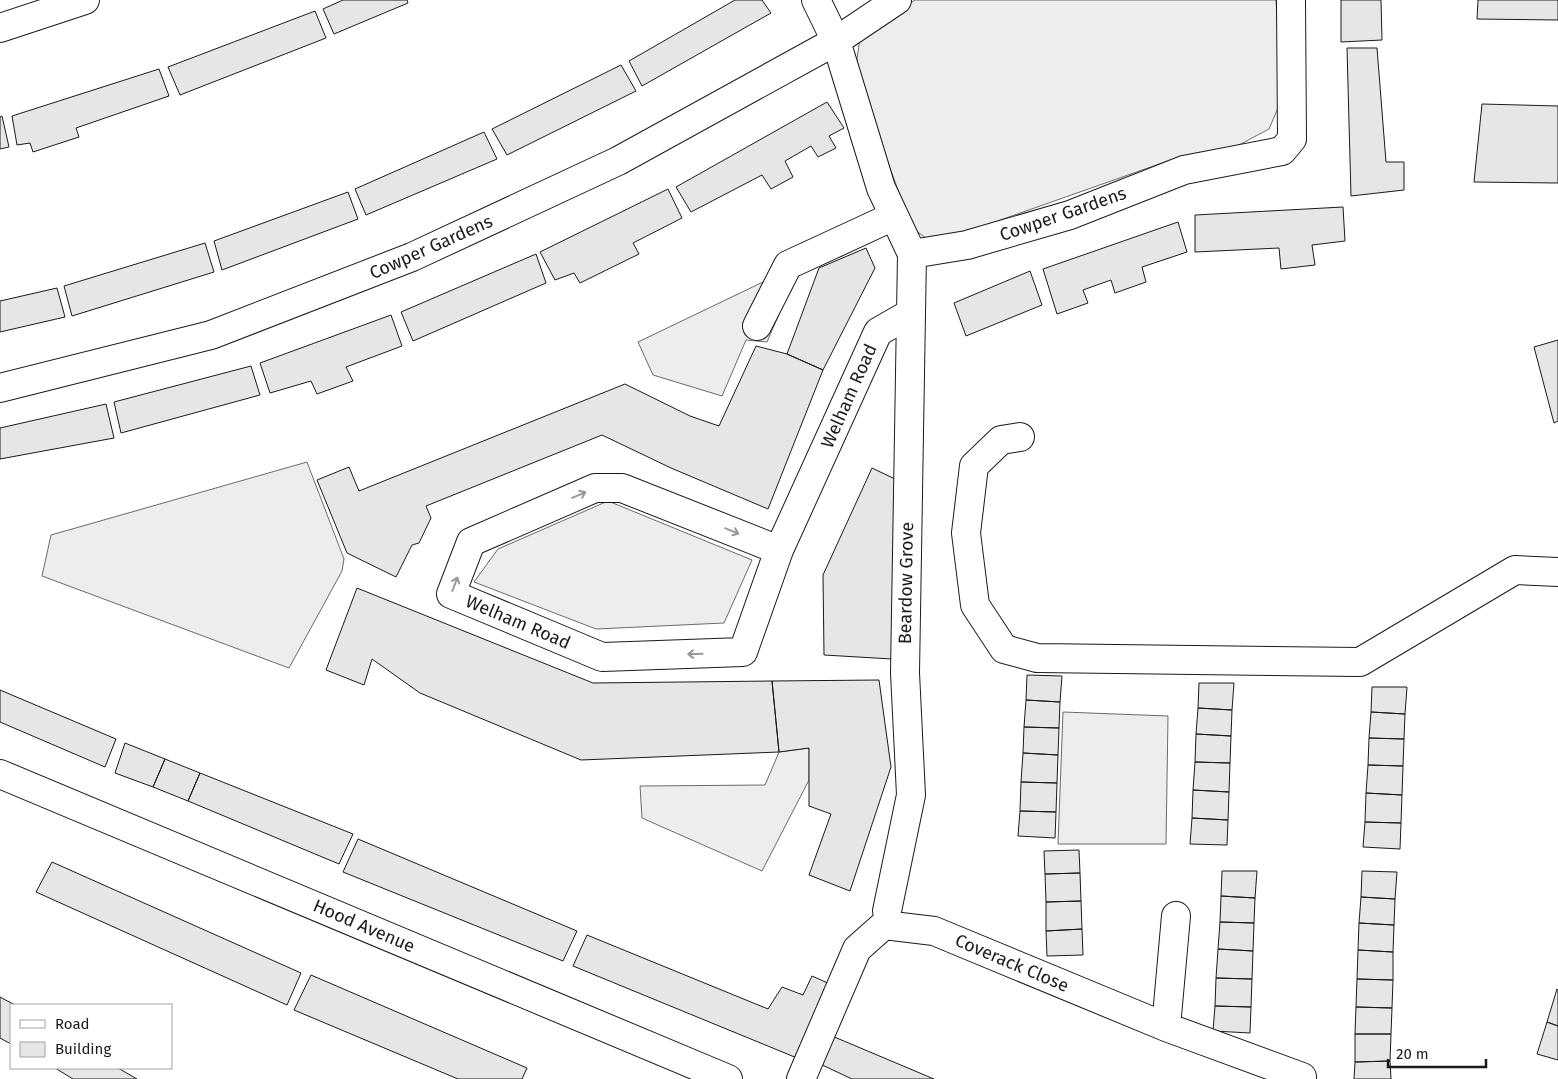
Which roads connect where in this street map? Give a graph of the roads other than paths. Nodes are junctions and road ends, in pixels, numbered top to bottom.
1 (85, 0) edge
2 (816, 0) edge
3 (897, 0) edge
4 (1291, 0) edge
5 (0, 28) edge
6 (836, 41) junction
7 (894, 216) junction
8 (912, 254) junction
9 (911, 313) junction
10 (757, 326) dead end
11 (0, 388) edge
12 (1020, 437) dead end
13 (779, 550) junction
14 (1558, 572) edge
15 (0, 774) edge
16 (887, 911) dead end
17 (1176, 916) dead end
18 (1166, 1027) junction
19 (1302, 1077) dead end
20 (728, 1079) edge
21 (801, 1079) edge

1 - 5 street
2 - 6 street
3 - 6 street, Cowper Gardens
4 - 8 street, Cowper Gardens
6 - 7 street
6 - 11 street, Cowper Gardens
7 - 8 street
7 - 10 street
8 - 9 street, Beardow Grove
9 - 13 street, Welham Road
9 - 16 street, Beardow Grove
12 - 14 street
13 -> 13 street, Welham Road
15 - 20 street, Hood Avenue
17 - 18 street
18 - 19 street, Coverack Close
18 - 21 street, Coverack Close

